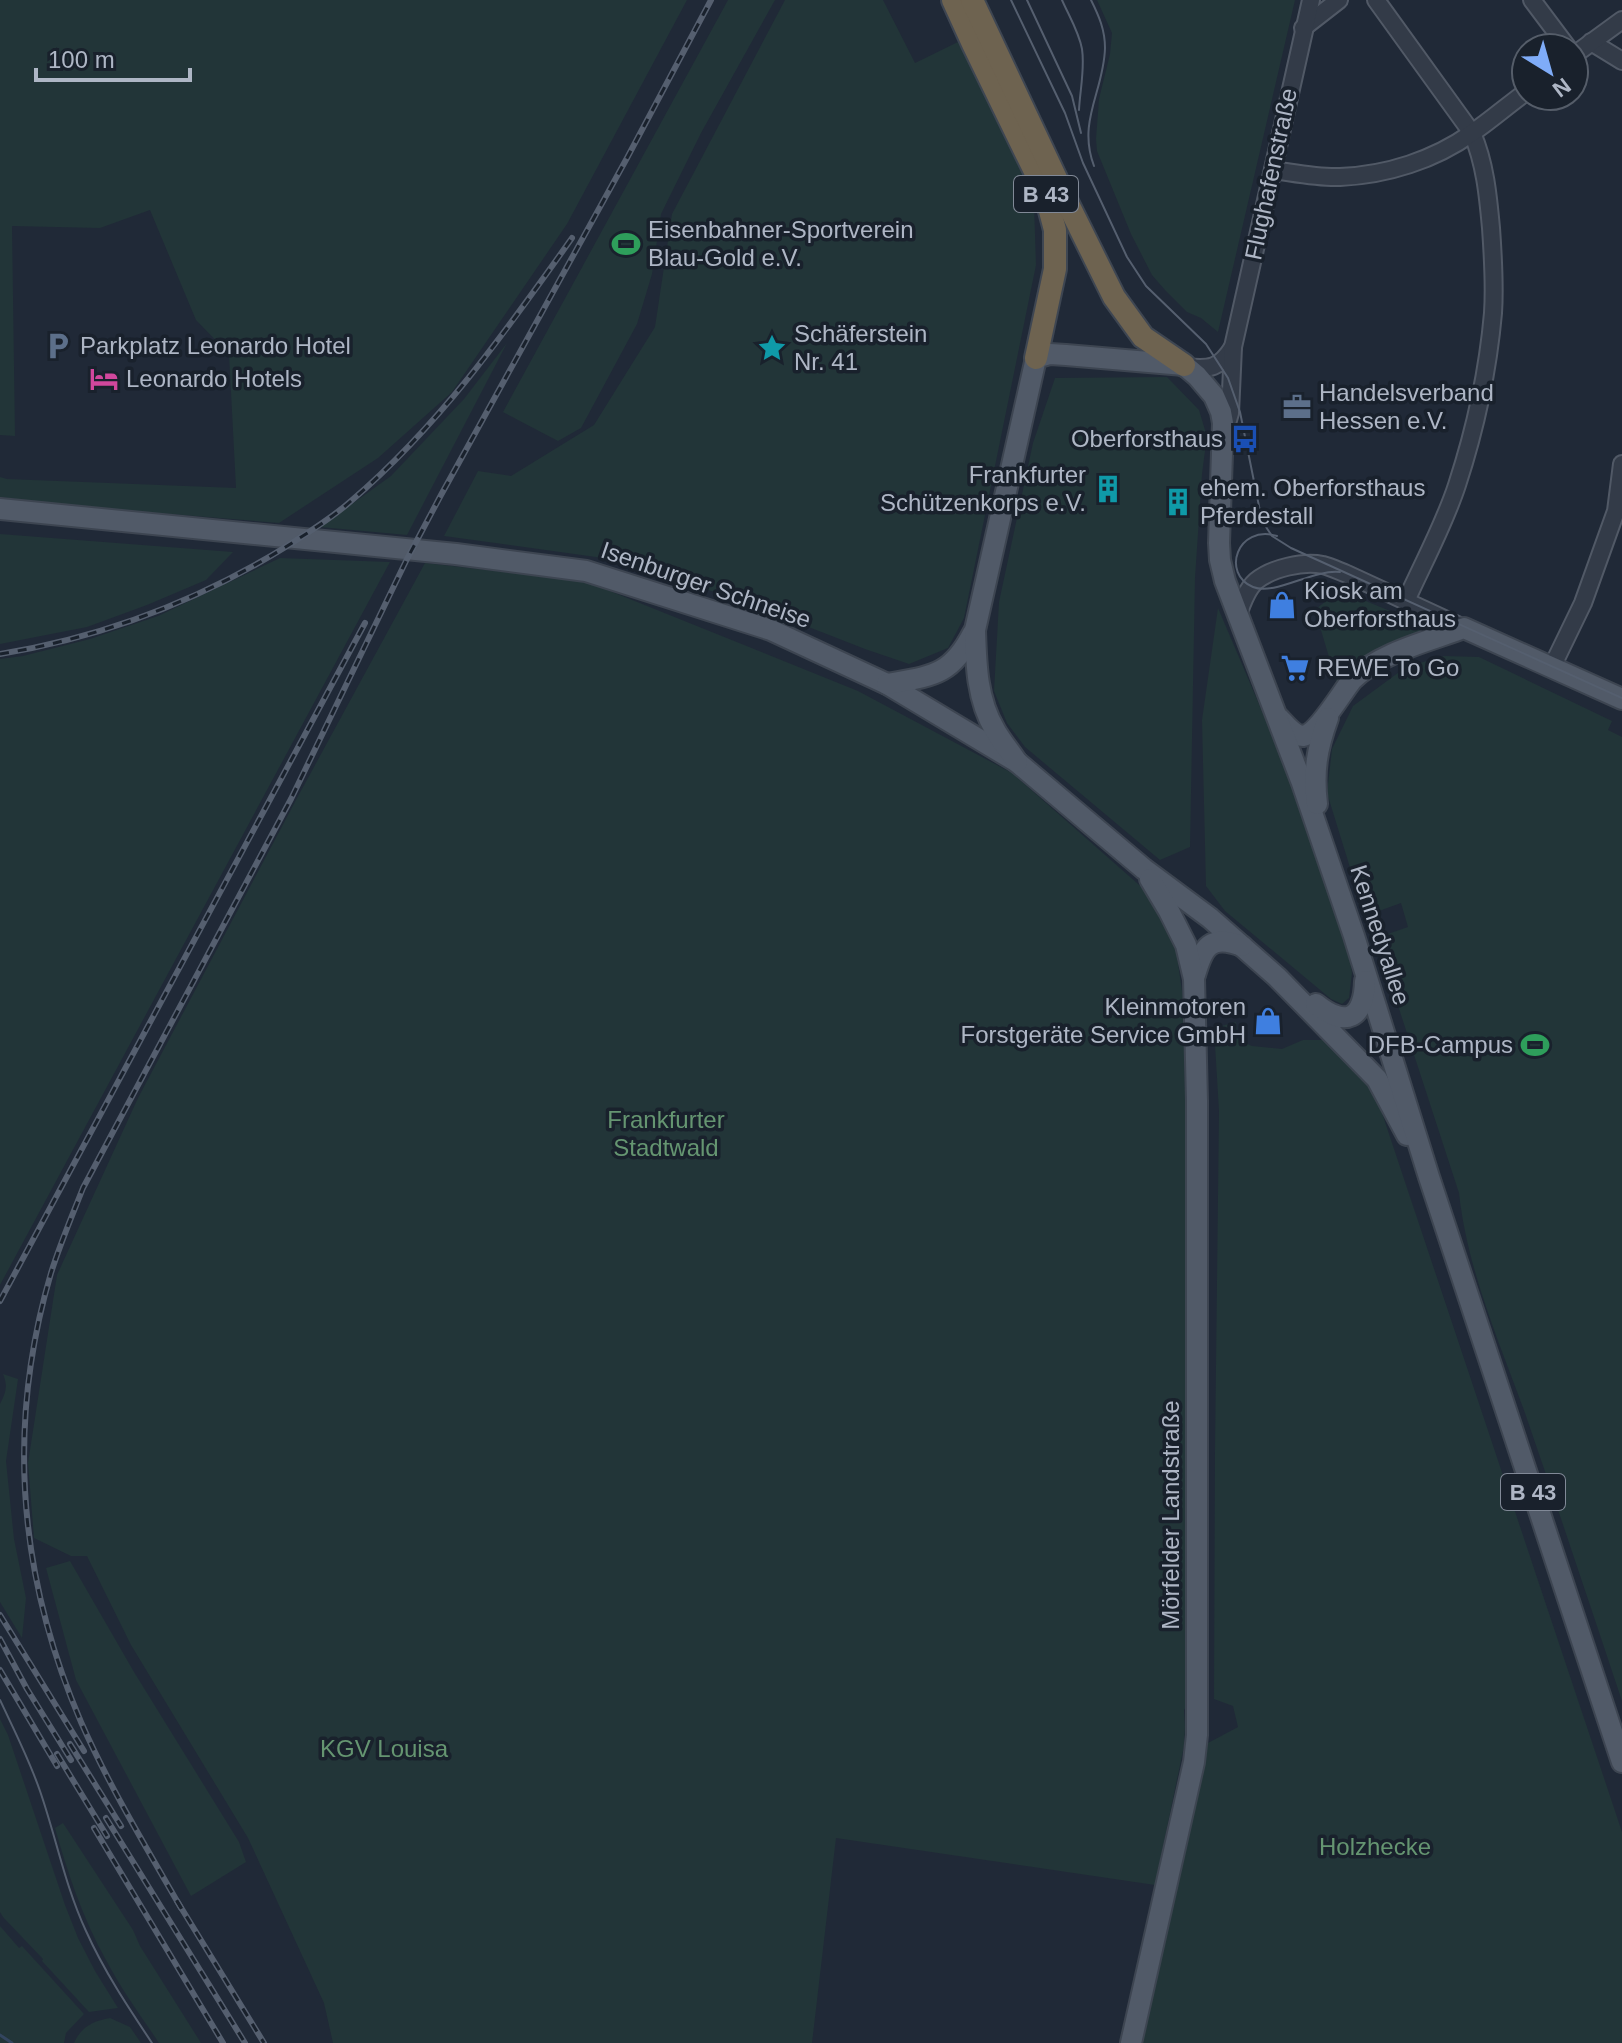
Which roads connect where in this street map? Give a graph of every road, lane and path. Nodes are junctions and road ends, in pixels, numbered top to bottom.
1 (953, 0) edge
2 (972, 0) edge
3 (1311, 0) edge
4 (1339, 0) edge
5 (1376, 0) edge
6 (1532, 0) edge
7 (1622, 20) edge
8 (1303, 28) junction
9 (1556, 32) edge
10 (1591, 42) joint
11 (1622, 61) edge
12 (1510, 104) edge
13 (1472, 133) junction
14 (1273, 170) junction
15 (1233, 347) junction
16 (1036, 358) junction
17 (1185, 366) junction
18 (1223, 432) junction
19 (1622, 464) edge
20 (0, 509) edge
21 (1406, 601) junction
22 (1238, 615) junction
23 (1464, 628) junction
24 (975, 630) junction
25 (1552, 667) junction
26 (887, 684) junction
27 (1622, 699) edge
28 (1332, 709) junction
29 (1277, 717) junction
30 (1017, 762) junction
31 (1321, 842) junction
32 (1144, 869) junction
33 (1243, 947) junction
34 (1268, 969) junction
35 (1366, 973) junction
36 (1194, 979) junction
37 (1429, 1177) junction
38 (1622, 1762) edge
39 (1131, 2043) edge

1 - 16 highway, B 43
2 - 17 highway, B 43
3 - 8 street, Flughafenstraße
4 - 8 street
5 - 13 street
6 - 9 street
7 - 10 street
8 - 14 street, Flughafenstraße
10 - 11 street
12 - 13 street
13 - 14 street
13 - 21 street
14 - 15 street, Flughafenstraße
15 - 17 street
15 - 18 street, Flughafenstraße
16 - 17 main road
16 - 24 main road, B 43
17 - 18 main road, Kennedyallee / B 43
18 - 22 main road, Kennedyallee / B 43
19 - 25 street
20 - 26 main road, Isenburger Schneise
21 - 22 street
21 - 23 street
22 - 29 main road, Kennedyallee / B 43
23 - 25 main road
23 - 28 main road
24 - 26 main road
24 - 30 main road, B 43
25 - 27 main road
26 - 30 main road, Isenburger Schneise
28 - 29 main road
28 - 31 main road
29 - 31 main road, Kennedyallee / B 43
30 - 32 main road, Isenburger Schneise / B 43
31 - 35 main road, Kennedyallee / B 43
32 - 33 main road, Isenburger Schneise / B 43
32 - 36 main road, Mörfelder Landstraße
33 - 34 main road, Isenburger Schneise / B 43
33 - 36 main road, Mörfelder Landstraße
34 - 35 main road
34 - 37 main road, Isenburger Schneise / B 43
35 - 37 main road, Kennedyallee / B 43
36 - 39 main road, Mörfelder Landstraße
37 - 38 main road, Kennedyallee / B 43

